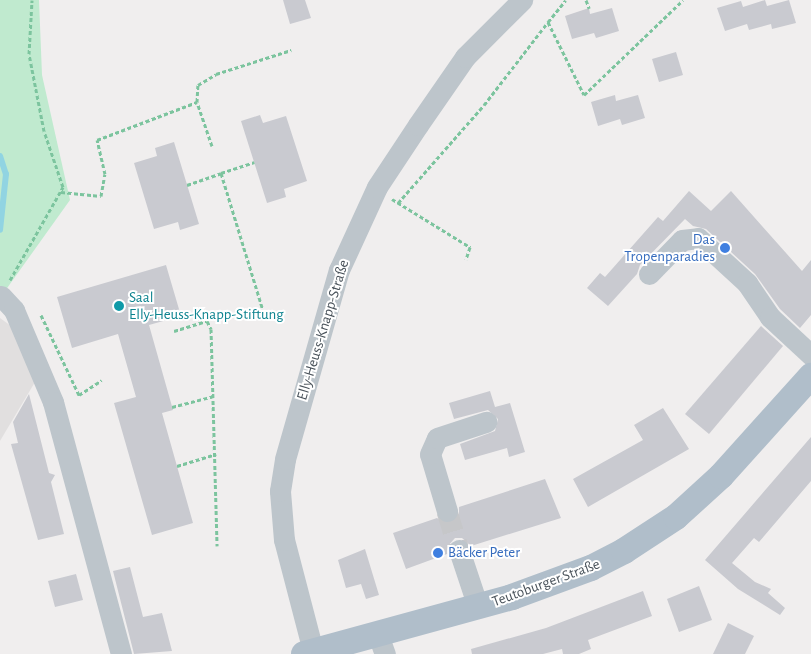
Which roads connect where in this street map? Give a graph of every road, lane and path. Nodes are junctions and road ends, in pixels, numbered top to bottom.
1 (32, 0) edge
2 (522, 0) edge
3 (566, 0) edge
4 (586, 0) edge
5 (683, 0) edge
6 (589, 8) dead end
7 (548, 22) junction
8 (291, 50) dead end
9 (196, 102) junction
10 (212, 146) dead end
11 (254, 162) dead end
12 (221, 173) junction
13 (187, 185) dead end
14 (377, 187) junction
15 (60, 192) junction
16 (398, 203) junction
17 (466, 259) dead end
18 (649, 274) dead end
19 (8, 303) edge
20 (264, 314) dead end
21 (174, 331) dead end
22 (811, 355) edge
23 (811, 376) edge
24 (102, 380) dead end
25 (214, 396) junction
26 (172, 407) dead end
27 (486, 422) dead end
28 (216, 454) junction
29 (177, 466) dead end
30 (447, 511) tunnel mouth
31 (217, 546) dead end
32 (459, 550) tunnel mouth
33 (478, 607) junction
34 (381, 644) edge
35 (309, 652) edge
36 (121, 654) edge

1 - 15 path
2 - 14 street, Elly-Heuss-Knapp-Straße
3 - 7 path
4 - 6 path
5 - 7 path
7 - 16 path
8 - 9 path
9 - 10 path
9 - 15 path
11 - 12 path
12 - 13 path
12 - 20 path
14 - 16 path
14 - 35 street, Elly-Heuss-Knapp-Straße
15 - 19 path
16 - 17 path
18 - 22 street
19 - 24 path
19 - 36 street
21 - 25 path
23 - 33 main road, Teutoburger Straße
25 - 26 path
25 - 28 path
27 - 30 street
28 - 29 path
28 - 31 path
32 - 33 street
33 - 34 main road, Teutoburger Straße
34 - 35 main road, Teutoburger Straße

